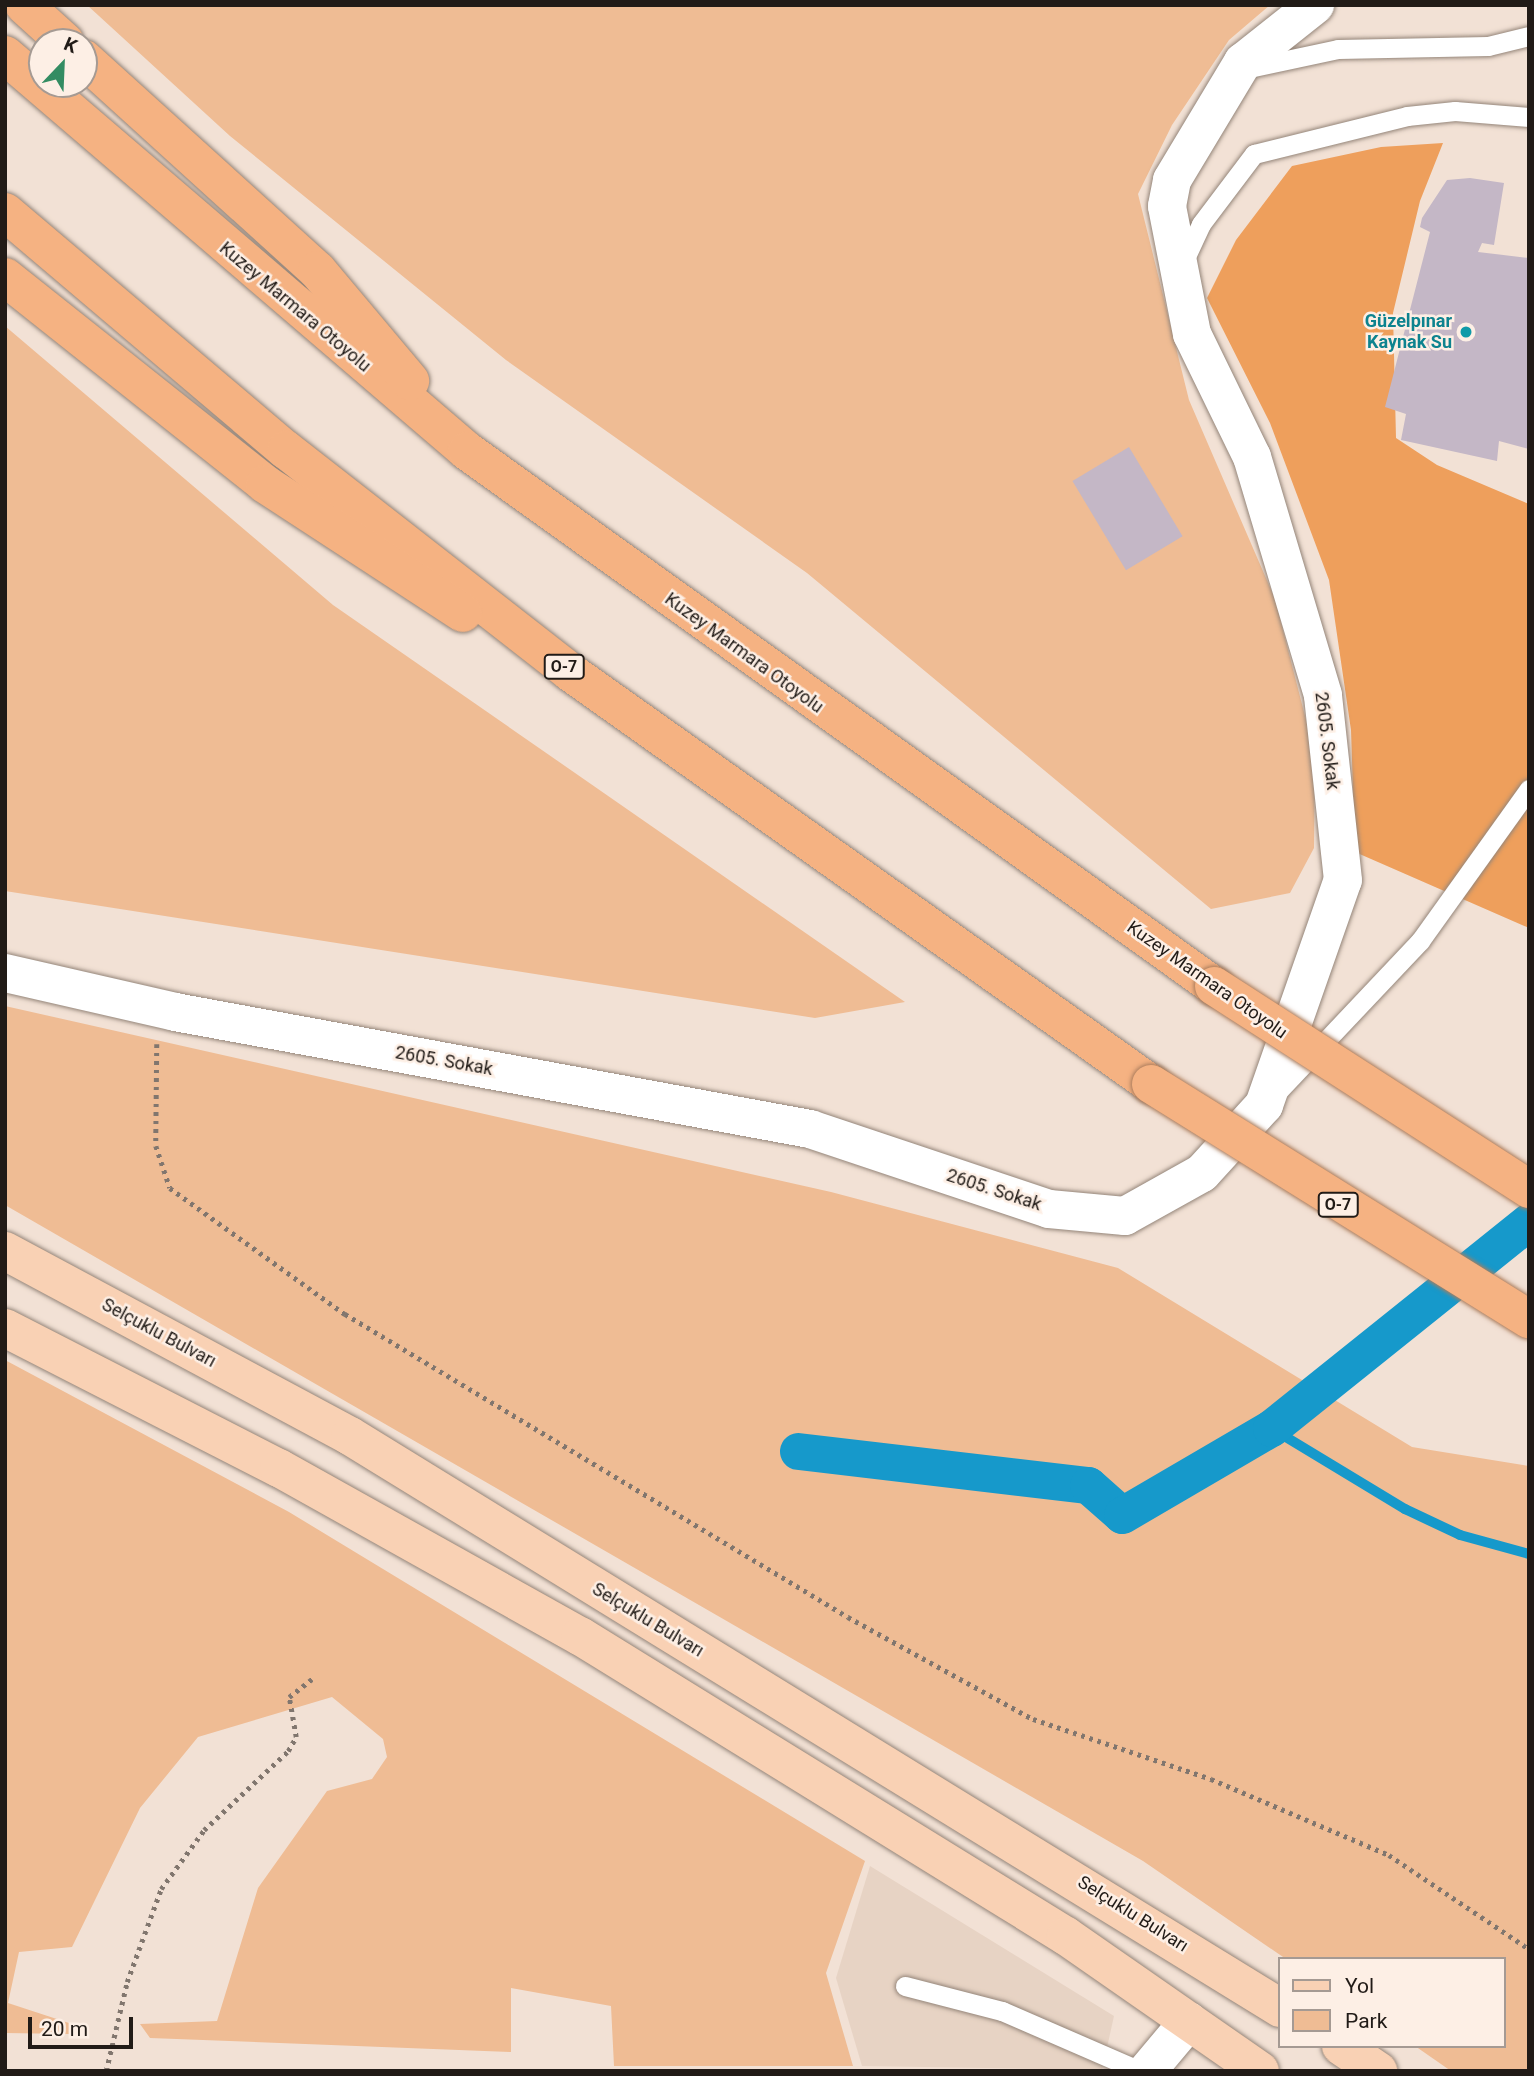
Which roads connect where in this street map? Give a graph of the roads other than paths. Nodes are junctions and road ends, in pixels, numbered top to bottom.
1 (24, 5) edge
2 (1314, 5) edge
3 (49, 28) edge
4 (1529, 36) edge
5 (5, 55) edge
6 (1238, 70) junction
7 (98, 72) edge
8 (1529, 117) edge
9 (5, 212) edge
10 (5, 277) edge
11 (1176, 278) junction
12 (467, 451) junction
13 (570, 672) junction
14 (1529, 789) edge
15 (5, 973) edge
16 (1264, 1105) junction
17 (1529, 1189) edge
18 (5, 1251) edge
19 (1529, 1319) edge
20 (5, 1328) edge
21 (905, 1986) dead end
22 (1278, 2007) edge
23 (1189, 2021) junction
24 (1345, 2048) edge
25 (1140, 2071) edge
26 (1147, 2071) edge
27 (1260, 2071) edge
28 (1378, 2071) edge

1 - 3 highway
2 - 6 street, 2605. Sokak
4 - 6 lane
5 - 12 highway, Kuzey Marmara Otoyolu
6 - 11 street, 2605. Sokak
7 - 12 highway
8 - 11 lane
9 - 13 highway, O-7
10 - 13 highway
11 - 16 street, 2605. Sokak
12 - 17 highway, Kuzey Marmara Otoyolu, bridge
13 - 19 highway, O-7, bridge
14 - 16 lane
15 - 16 street, 2605. Sokak
18 - 22 main road, Selçuklu Bulvarı
20 - 23 main road
21 - 25 lane
23 - 26 street
23 - 27 main road
24 - 28 main road

